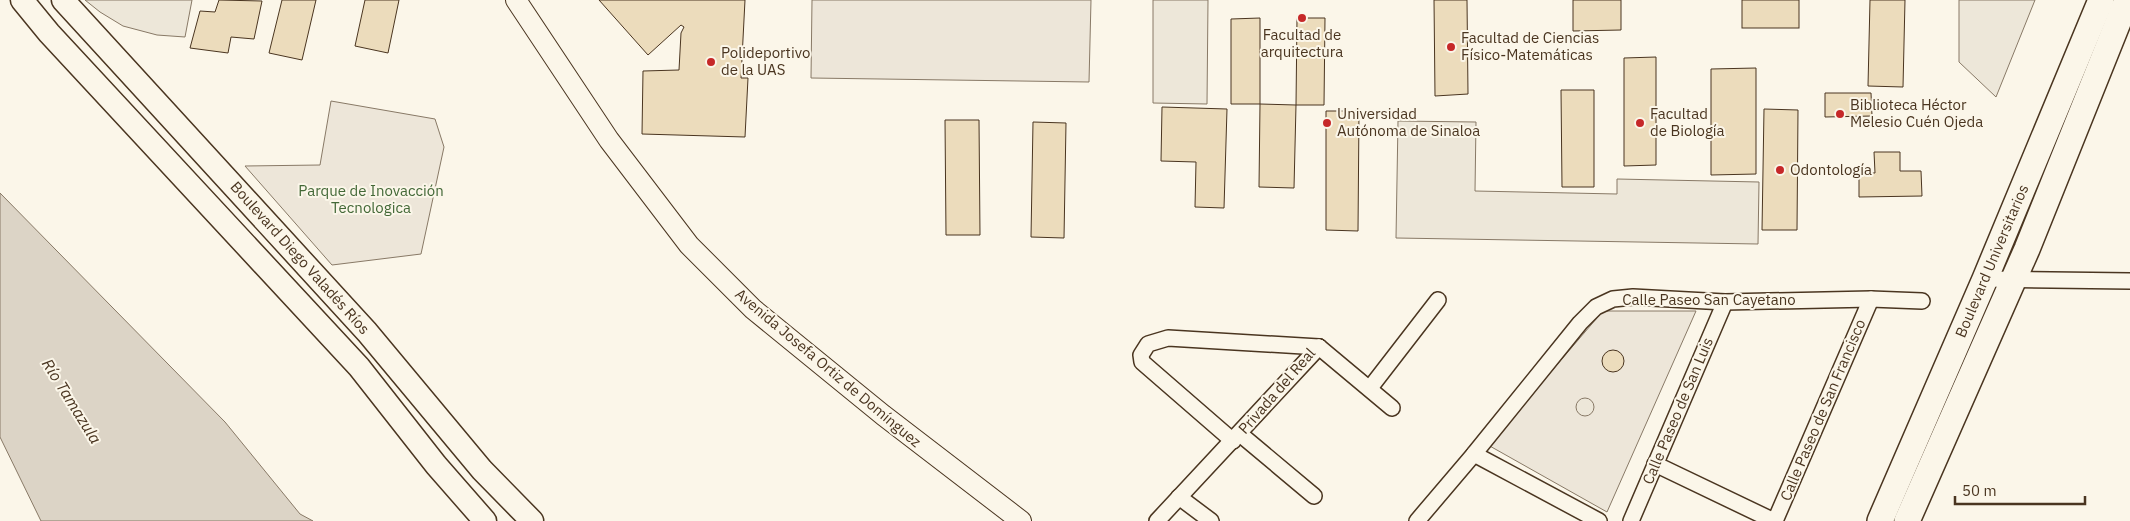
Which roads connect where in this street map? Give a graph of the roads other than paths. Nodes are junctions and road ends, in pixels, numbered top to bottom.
1 (22, 0) edge
2 (63, 0) edge
3 (516, 0) edge
4 (2101, 0) edge
5 (2127, 0) edge
6 (1985, 279) junction
7 (2013, 280) junction
8 (2130, 281) edge
9 (1870, 299) junction
10 (1438, 300) dead end
11 (1922, 301) dead end
12 (1725, 302) junction
13 (1319, 347) junction
14 (1370, 388) junction
15 (1392, 408) dead end
16 (1236, 437) junction
17 (1474, 454) junction
18 (1655, 464) junction
19 (1314, 496) dead end
20 (1179, 497) junction
21 (485, 521) edge
22 (532, 521) edge
23 (1021, 521) edge
24 (1157, 521) edge
25 (1211, 521) edge
26 (1417, 521) edge
27 (1599, 521) edge
28 (1631, 521) edge
29 (1775, 521) edge
30 (1880, 521) edge
31 (1907, 521) edge

1 - 21 main road, Boulevard Diego Valadés Ríos
2 - 22 main road, Boulevard Diego Valadés Ríos
3 - 23 street, Avenida Josefa Ortiz de Domínguez
4 - 6 main road, Boulevard Universitarios
5 - 7 main road, Boulevard Universitarios
6 - 7 street
6 - 30 main road, Boulevard Universitarios
7 - 8 street
7 - 31 main road, Boulevard Universitarios
9 - 11 street, Calle Paseo San Cayetano
9 - 12 street, Calle Paseo San Cayetano
9 - 29 street, Calle Paseo de San Francisco
10 - 14 street
12 - 17 street, Calle Paseo San Cayetano
12 - 18 street, Calle Paseo de San Luis
13 - 14 street
13 - 16 street, Privada del Real
13 - 16 street, Privada del Real
14 - 15 street
16 - 19 street
16 - 20 street, Privada del Real
17 - 26 street, Calle Paseo San Cayetano
17 - 27 street
18 - 28 street, Calle Paseo de San Luis
18 - 29 street
20 - 24 street, Privada del Real
20 - 25 street

